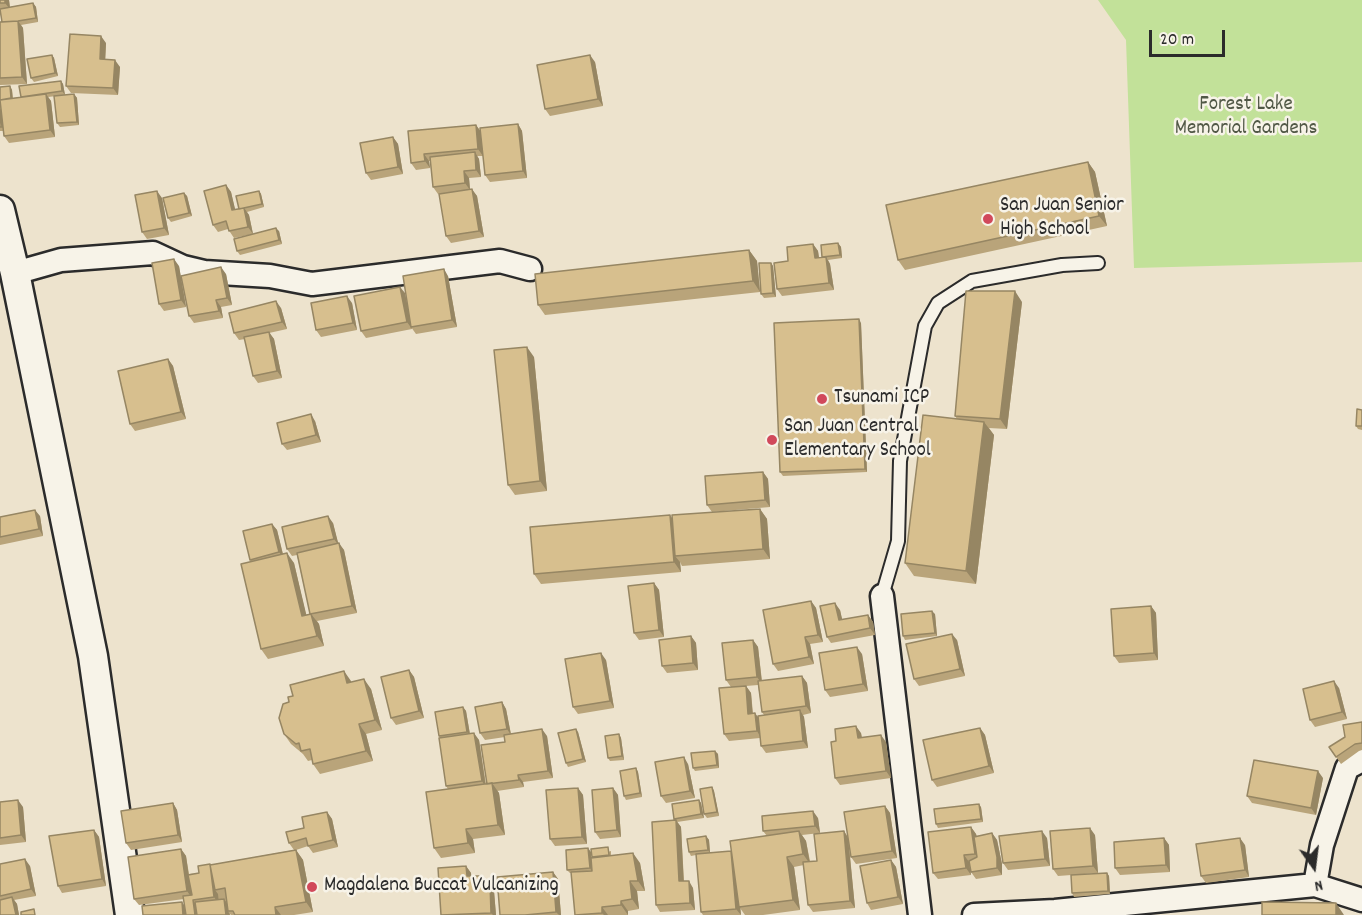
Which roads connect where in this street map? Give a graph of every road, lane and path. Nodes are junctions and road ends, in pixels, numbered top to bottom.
1 (0, 210) edge
2 (1098, 263) dead end
3 (530, 269) dead end
4 (15, 273) junction
5 (882, 597) joint
6 (1362, 760) edge
7 (1315, 885) junction
8 (1362, 900) edge
9 (1055, 913) edge
10 (130, 915) edge
11 (920, 915) edge
12 (974, 915) edge

1 - 4 street
2 - 5 lane
3 - 4 street
4 - 10 street
5 - 11 street
6 - 7 street
7 - 8 street
7 - 9 street
9 - 12 street

